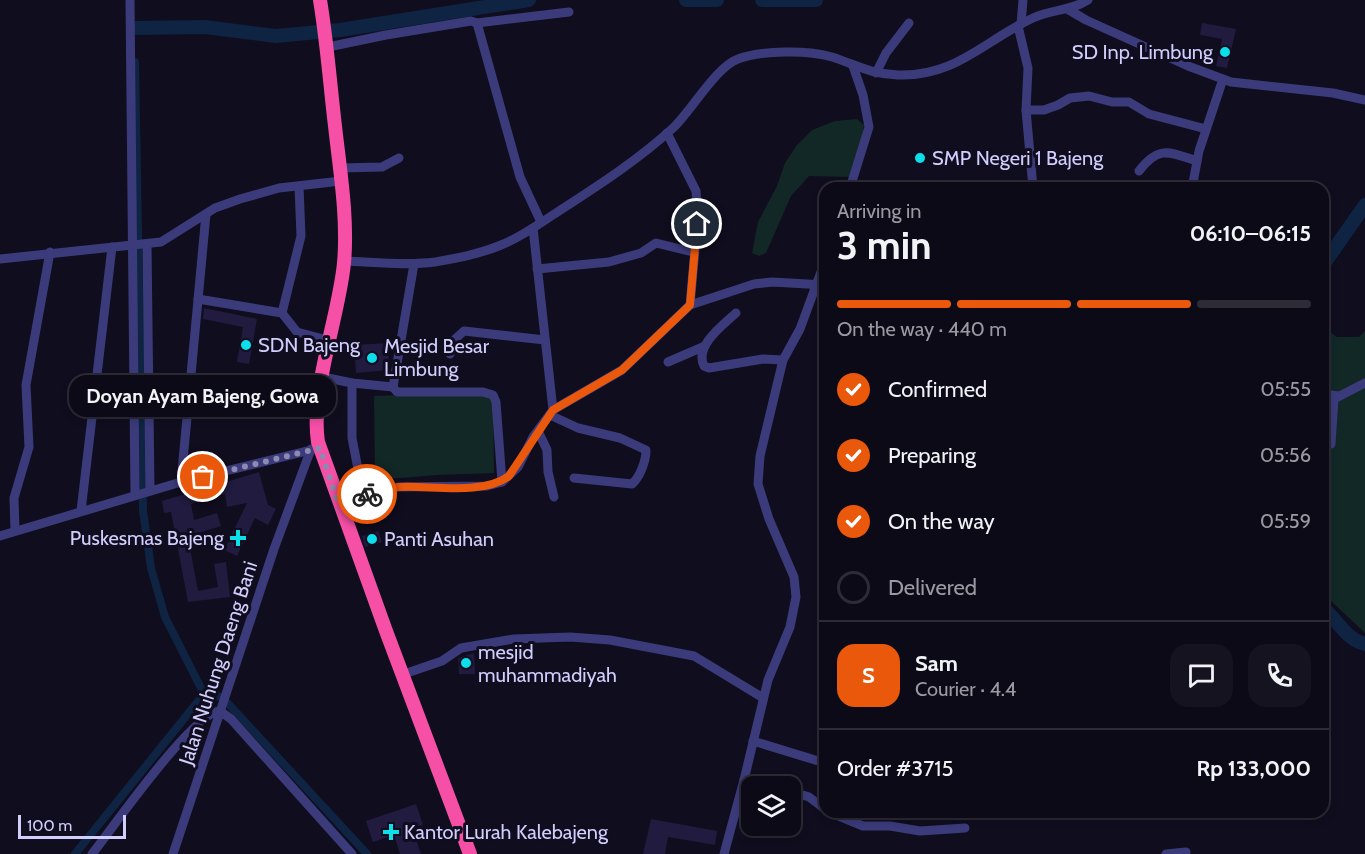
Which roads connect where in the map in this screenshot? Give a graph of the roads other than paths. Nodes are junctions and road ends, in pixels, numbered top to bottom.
1 (130, 0) edge
2 (320, 0) edge
3 (1023, 0) edge
4 (1088, 0) edge
5 (1069, 10) junction
6 (569, 12) dead end
7 (477, 23) junction
8 (909, 23) dead end
9 (1019, 25) junction
10 (327, 39) junction
11 (853, 66) junction
12 (876, 73) junction
13 (1223, 79) junction
14 (1365, 100) edge
15 (1026, 110) junction
16 (1206, 129) junction
17 (667, 133) junction
18 (399, 158) dead end
19 (1197, 161) junction
20 (1138, 171) dead end
21 (341, 174) junction
22 (852, 182) edge
23 (1032, 182) edge
24 (1193, 182) edge
25 (299, 186) junction
26 (206, 214) junction
27 (537, 225) junction
28 (140, 244) junction
29 (112, 247) junction
30 (50, 252) junction
31 (693, 252) junction
32 (0, 259) edge
33 (344, 261) junction
34 (414, 264) junction
35 (537, 269) junction
36 (819, 284) edge
37 (819, 288) edge
38 (198, 299) junction
39 (690, 305) junction
40 (282, 313) junction
41 (736, 313) dead end
42 (545, 340) junction
43 (331, 341) junction
44 (705, 346) junction
45 (450, 354) dead end
46 (783, 360) junction
47 (668, 362) dead end
48 (322, 377) junction
49 (352, 383) junction
50 (1365, 383) edge
51 (393, 387) junction
52 (1329, 395) edge
53 (1338, 396) junction
54 (551, 412) junction
55 (538, 431) junction
56 (1330, 444) dead end
57 (316, 449) junction
58 (574, 478) dead end
59 (181, 482) junction
60 (502, 482) junction
61 (142, 493) junction
62 (363, 495) junction
63 (554, 497) dead end
64 (338, 503) junction
65 (81, 511) junction
66 (15, 531) junction
67 (0, 536) edge
68 (404, 674) junction
69 (763, 698) junction
70 (221, 708) junction
71 (753, 741) junction
72 (819, 761) edge
73 (745, 776) edge
74 (741, 791) edge
75 (801, 794) edge
76 (819, 804) edge
77 (845, 818) edge
78 (965, 828) dead end
79 (1186, 852) dead end
80 (92, 854) edge
81 (173, 854) edge
82 (352, 854) edge
83 (470, 854) edge
84 (724, 854) edge
85 (1166, 854) edge

1 - 28 street
2 - 10 highway
3 - 9 street
4 - 5 street
5 - 9 street
5 - 13 street
6 - 7 street
7 - 10 street
7 - 27 street
8 - 12 street
9 - 12 street
9 - 15 street
10 - 21 highway
11 - 12 street
11 - 17 street
11 - 22 street
13 - 14 street
13 - 16 street
15 - 16 street
15 - 23 street
16 - 19 street
17 - 27 street
17 - 31 street
18 - 21 street
19 - 20 street
19 - 24 street
21 - 25 street
21 - 33 highway
25 - 26 street
25 - 40 street
26 - 28 street
26 - 38 street
27 - 34 street
27 - 35 street
28 - 29 street
28 - 61 street
28 - 61 street
29 - 30 street
29 - 65 street
30 - 32 street
30 - 66 street
31 - 35 street
31 - 39 street
33 - 34 street
33 - 43 highway
34 - 51 street
35 - 42 street
36 - 39 street
37 - 46 street
38 - 40 street
38 - 59 street
39 - 54 street
40 - 43 street
41 - 44 street
42 - 45 street
42 - 54 street
43 - 48 highway
44 - 46 street
44 - 47 street
46 - 69 street
48 - 49 street
48 - 57 highway
49 - 51 street
49 - 62 street
50 - 53 street
51 - 60 street
52 - 53 street
53 - 56 street
54 - 55 street
54 - 58 street
55 - 60 street
55 - 63 street
57 - 59 street
57 - 64 highway
57 - 70 street, Jalan Nuhung Daeng Bani
59 - 61 street
60 - 62 street
61 - 65 street
62 - 64 street
64 - 68 highway
65 - 66 street
66 - 67 street
68 - 69 street
68 - 83 highway
69 - 71 street
70 - 80 street
70 - 81 street, Jalan Nuhung Daeng Bani
70 - 82 street
71 - 72 street
71 - 73 street
74 - 84 street
75 - 76 street
77 - 78 street
79 - 85 street

